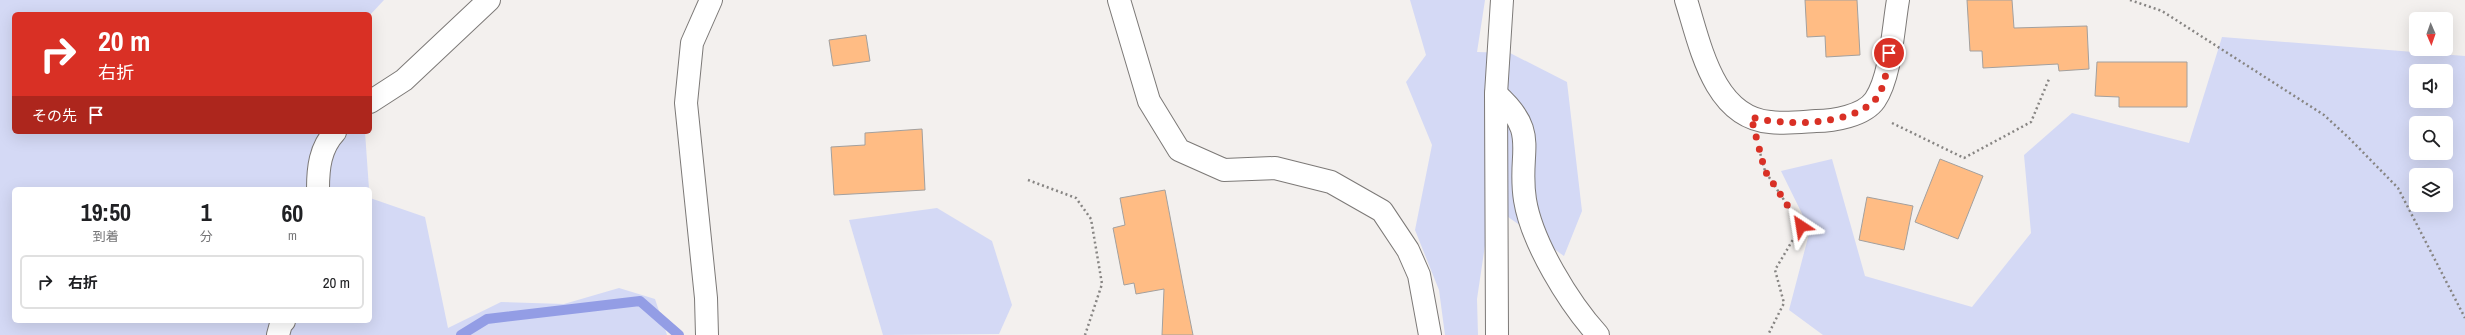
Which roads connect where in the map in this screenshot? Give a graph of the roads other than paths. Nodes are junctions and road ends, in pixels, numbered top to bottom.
1 (489, 0) edge
2 (711, 0) edge
3 (1119, 0) edge
4 (1502, 0) edge
5 (1686, 0) edge
6 (1898, 0) edge
7 (1496, 94) junction
8 (372, 101) edge
9 (333, 134) edge
10 (318, 187) edge
11 (282, 323) edge
12 (278, 335) edge
13 (707, 335) edge
14 (1430, 335) edge
15 (1497, 335) edge
16 (1598, 335) edge

1 - 8 street
2 - 13 street
3 - 14 street
4 - 7 street
5 - 6 street
7 - 15 street
7 - 16 street
9 - 10 street
11 - 12 street

